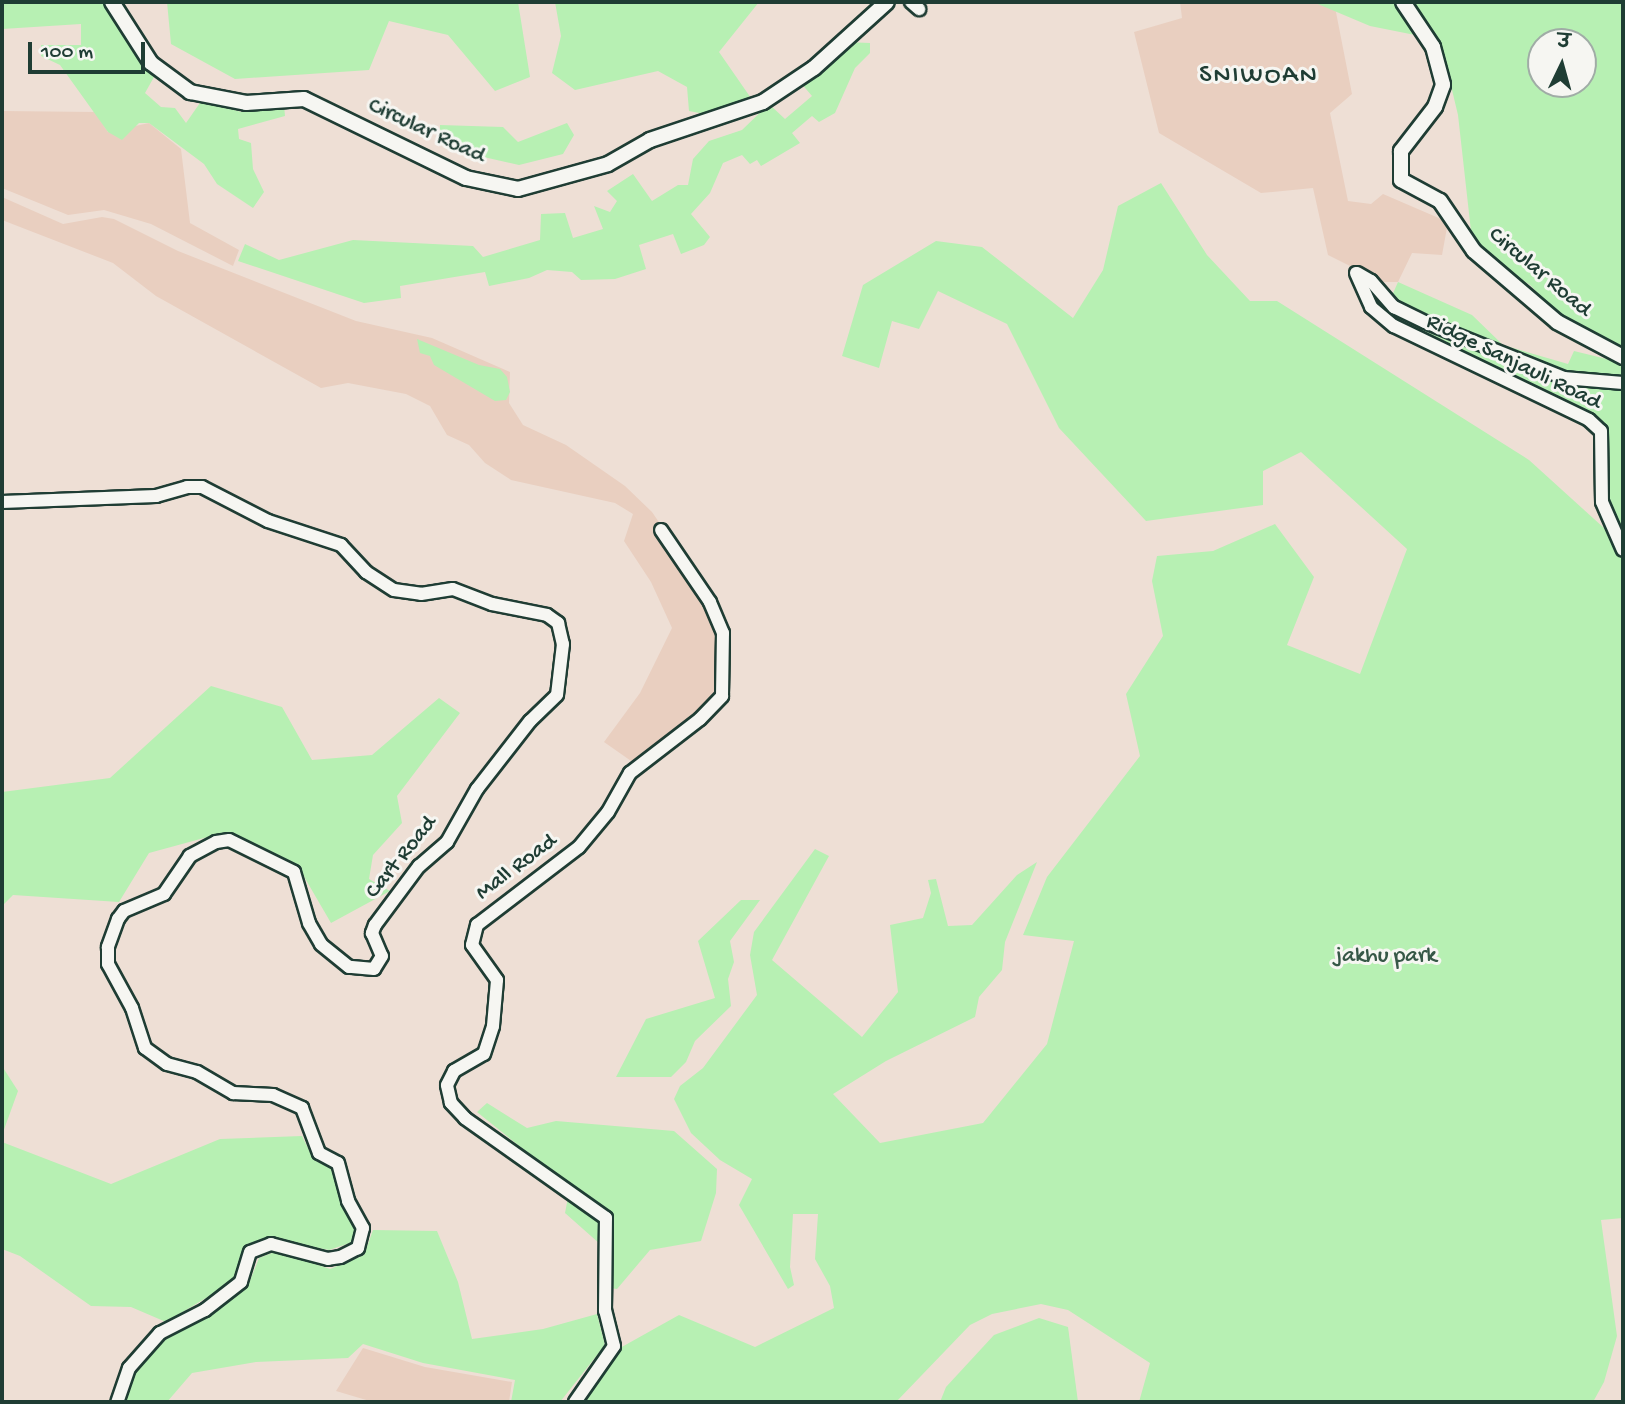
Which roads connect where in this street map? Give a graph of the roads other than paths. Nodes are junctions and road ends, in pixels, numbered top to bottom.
1 (112, 2) edge
2 (887, 2) edge
3 (1403, 2) edge
4 (1623, 357) edge
5 (1623, 383) edge
6 (2, 502) edge
7 (661, 530) dead end
8 (1623, 550) edge
9 (117, 1402) edge
10 (575, 1402) edge

1 - 2 main road, Circular Road
3 - 4 main road, Circular Road
5 - 8 main road, Ridge Sanjauli Road
6 - 9 main road, Cart Road
7 - 10 main road, Mall Road

